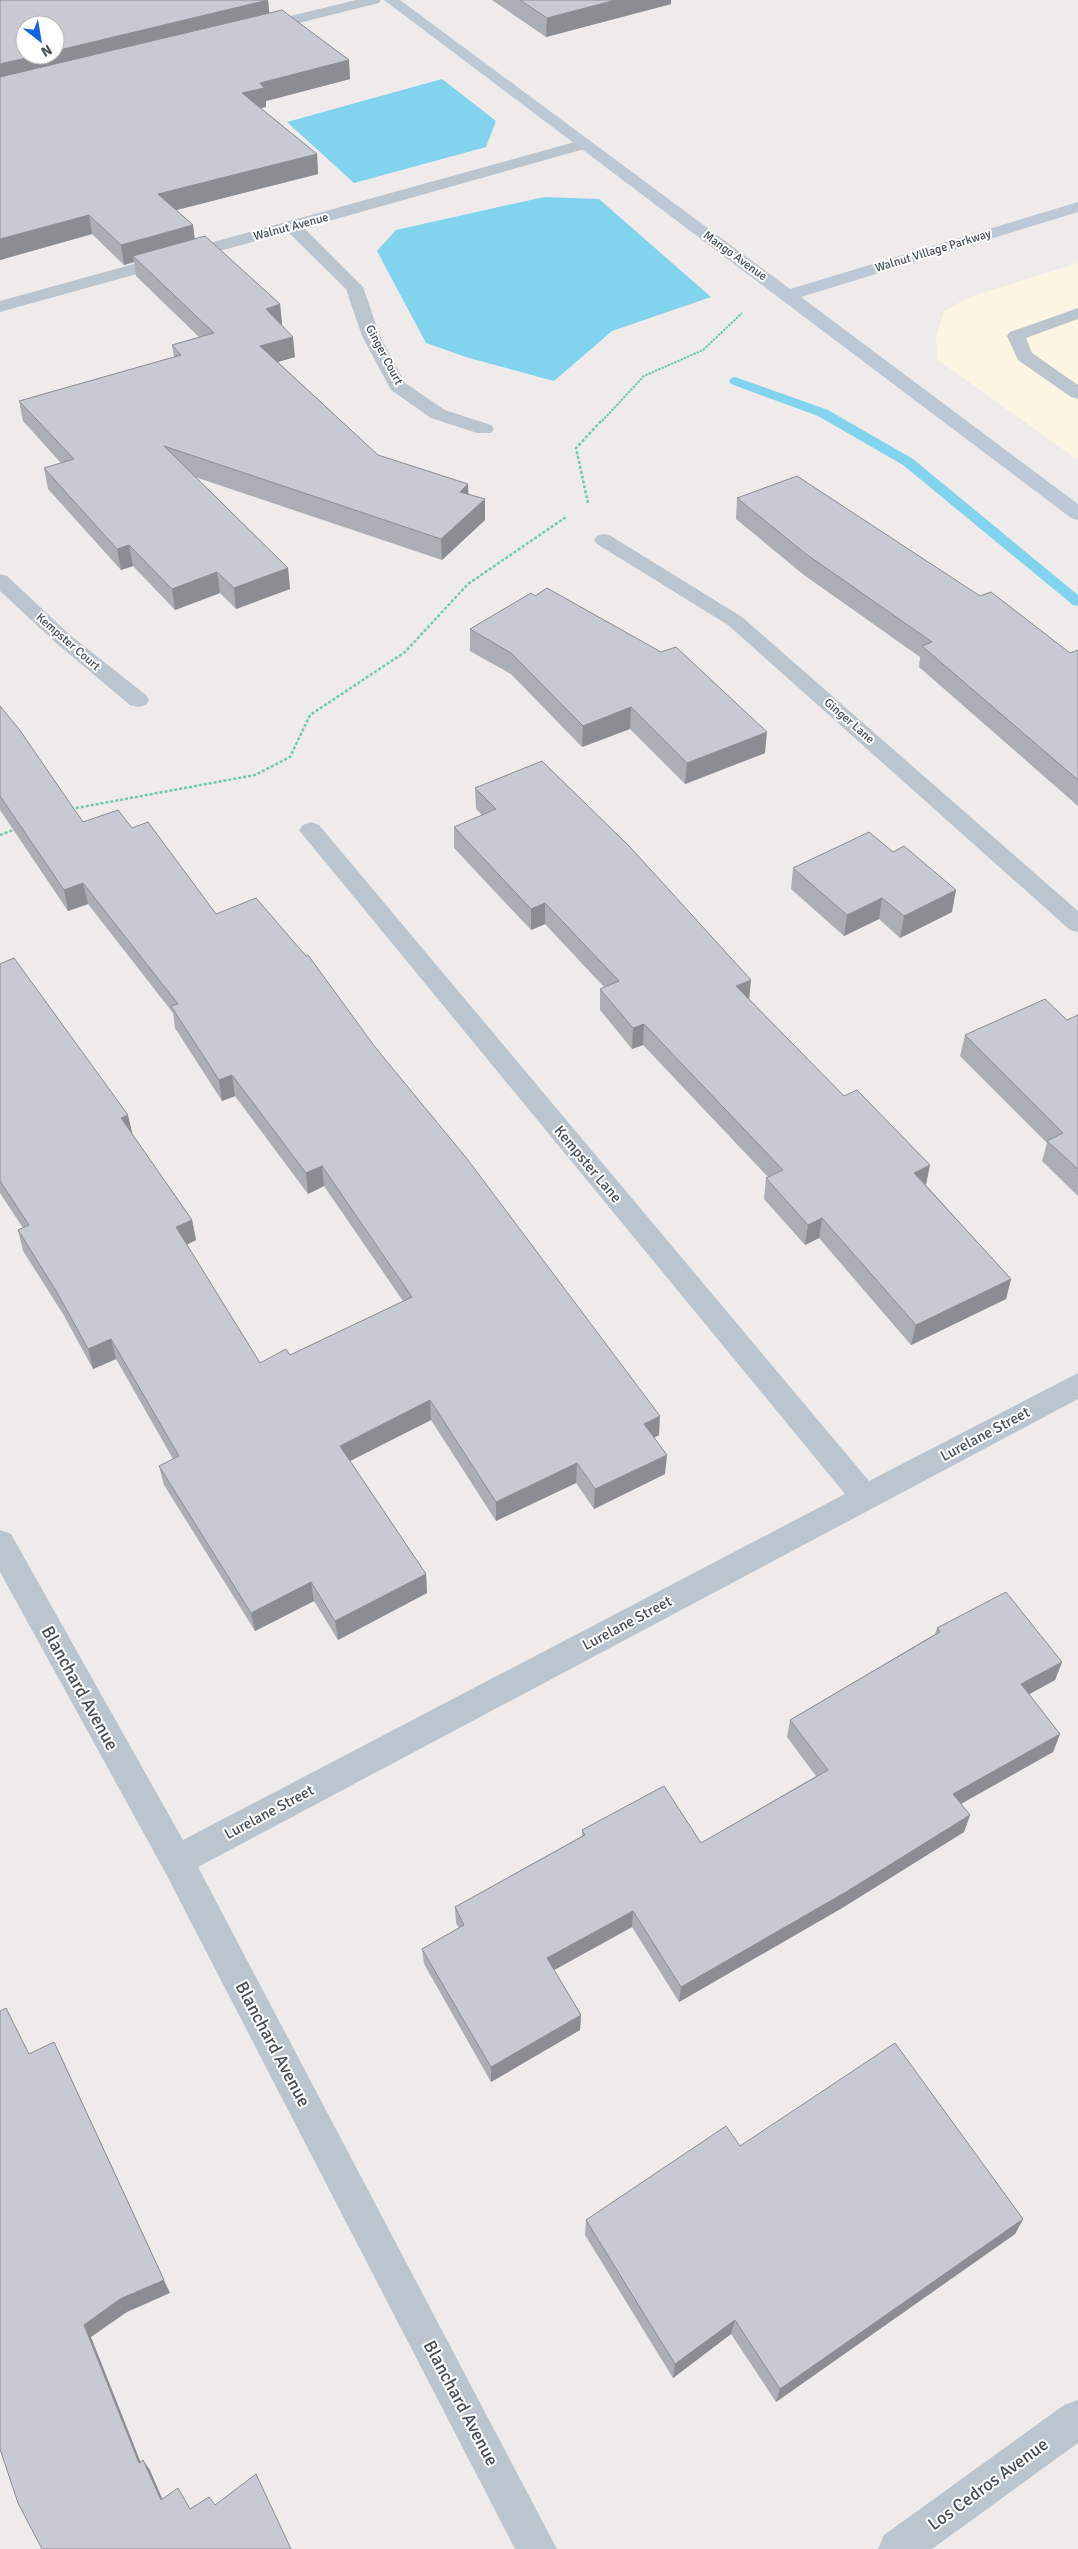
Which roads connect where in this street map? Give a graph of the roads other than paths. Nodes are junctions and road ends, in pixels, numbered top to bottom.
1 (374, 0) edge
2 (391, 0) edge
3 (241, 33) edge
4 (582, 145) junction
5 (1078, 207) edge
6 (292, 226) junction
7 (789, 296) junction
8 (0, 307) edge
9 (1078, 313) edge
10 (1078, 393) edge
11 (484, 429) dead end
12 (1078, 514) edge
13 (604, 540) dead end
14 (0, 580) edge
15 (138, 700) dead end
16 (311, 830) dead end
17 (1078, 924) edge
18 (1078, 1385) edge
19 (865, 1498) junction
20 (0, 1543) edge
21 (177, 1861) junction
22 (1078, 2419) edge
23 (537, 2549) edge
24 (898, 2549) edge

1 - 3 street
2 - 4 street, Mango Avenue
4 - 6 street, Walnut Avenue
4 - 7 street, Mango Avenue
5 - 7 street, Walnut Village Parkway
6 - 8 street, Walnut Avenue
6 - 11 street, Ginger Court
7 - 12 street, Mango Avenue
9 - 10 street
13 - 17 street, Ginger Lane
14 - 15 street, Kempster Court
16 - 19 street, Kempster Lane
18 - 19 street, Lurelane Street
19 - 21 street, Lurelane Street
20 - 21 street, Blanchard Avenue
21 - 23 street, Blanchard Avenue
22 - 24 street, Los Cedros Avenue

